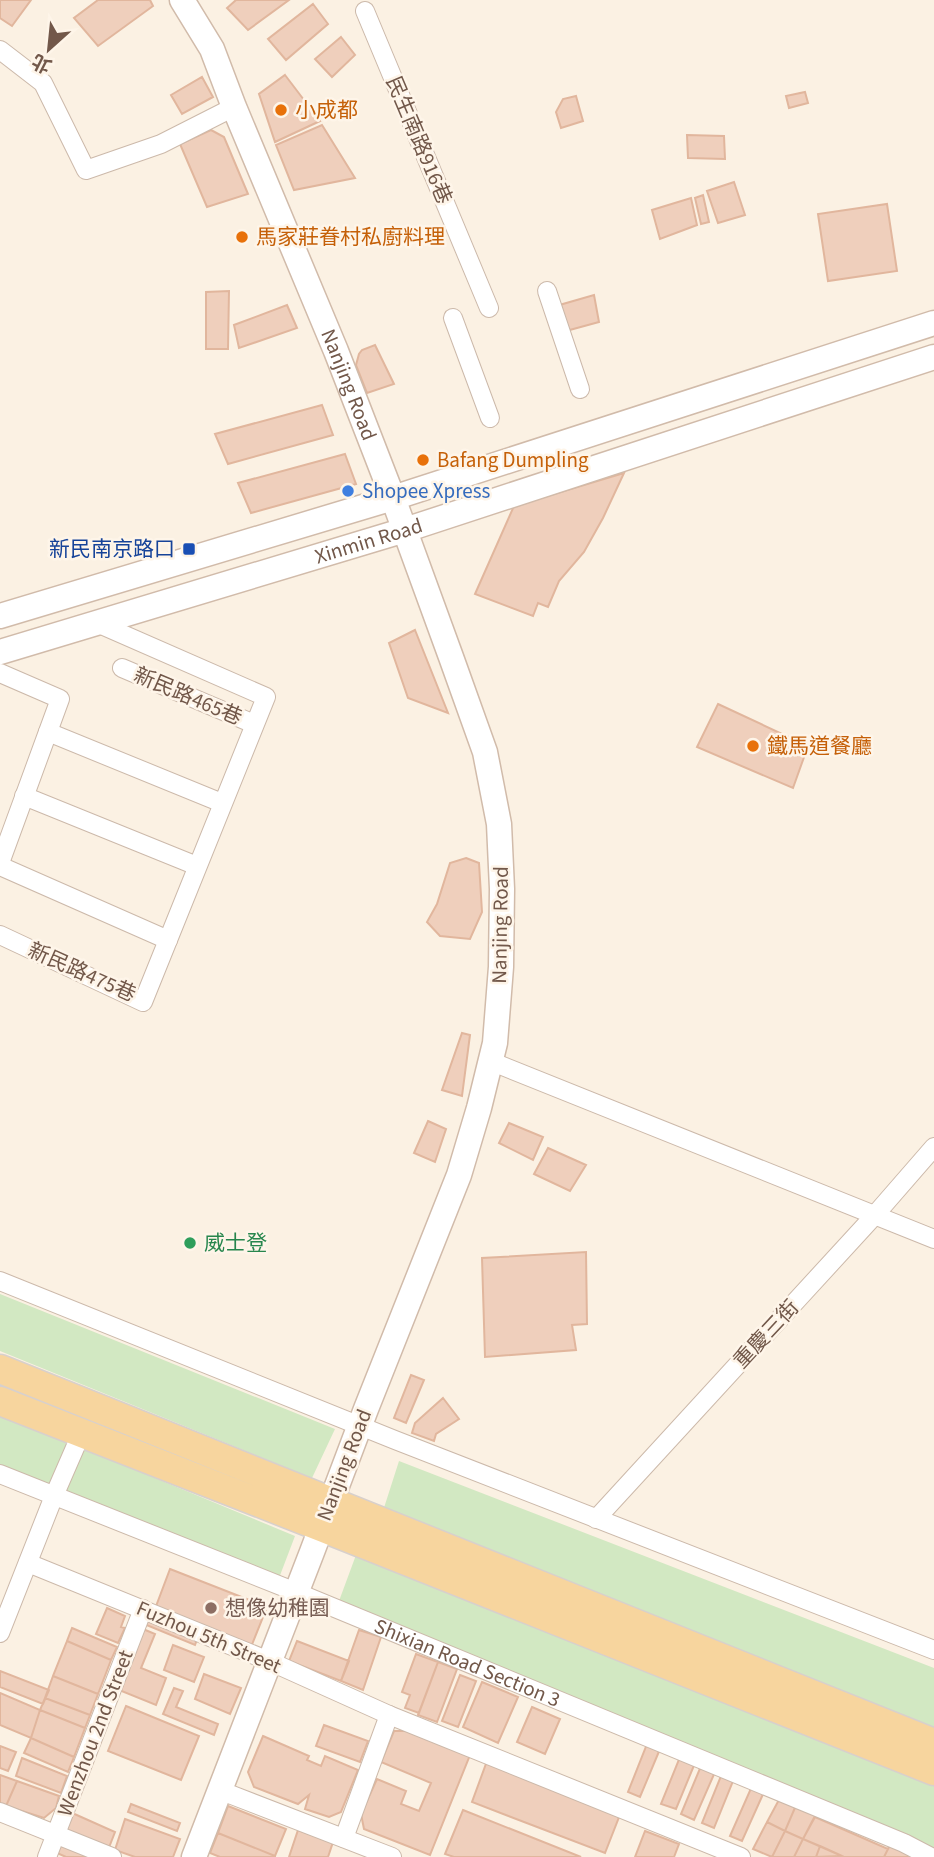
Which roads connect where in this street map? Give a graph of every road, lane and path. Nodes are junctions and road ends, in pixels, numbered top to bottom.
1 (182, 0) edge
2 (365, 11) dead end
3 (0, 50) edge
4 (234, 107) junction
5 (547, 291) dead end
6 (489, 308) dead end
7 (453, 318) dead end
8 (934, 323) edge
9 (934, 357) edge
10 (580, 389) dead end
11 (490, 418) dead end
12 (393, 498) junction
13 (405, 530) junction
14 (0, 616) edge
15 (97, 623) junction
16 (0, 652) edge
17 (122, 668) dead end
18 (0, 673) edge
19 (254, 724) junction
20 (48, 732) junction
21 (24, 796) junction
22 (222, 803) junction
23 (0, 864) edge
24 (197, 866) junction
25 (0, 935) edge
26 (168, 940) junction
27 (490, 1061) junction
28 (934, 1147) edge
29 (874, 1216) junction
30 (934, 1239) edge
31 (0, 1281) edge
32 (0, 1369) edge
33 (0, 1401) edge
34 (359, 1426) junction
35 (81, 1434) junction
36 (0, 1474) edge
37 (54, 1496) junction
38 (326, 1514) junction
39 (596, 1519) junction
40 (28, 1563) junction
41 (296, 1592) junction
42 (143, 1609) junction
43 (0, 1633) edge
44 (934, 1650) edge
45 (269, 1661) junction
46 (389, 1715) junction
47 (934, 1743) edge
48 (934, 1771) edge
49 (219, 1790) junction
50 (0, 1812) edge
51 (56, 1835) junction
52 (344, 1838) junction
53 (47, 1857) edge
54 (112, 1857) edge
55 (194, 1857) edge
56 (392, 1857) edge
57 (741, 1857) edge
58 (930, 1857) edge

1 - 4 street, Nanjing Road
2 - 6 street, 民生南路916巷
3 - 4 street
4 - 12 street, Nanjing Road
5 - 10 street
7 - 11 street
8 - 12 street, Xinmin Road
9 - 13 street, Xinmin Road
12 - 13 street, Nanjing Road
12 - 14 street, Xinmin Road
13 - 15 street, Xinmin Road
13 - 27 street, Nanjing Road
15 - 16 street, Xinmin Road
15 - 19 street, 新民路475巷
17 - 19 street, 新民路465巷
18 - 20 street
19 - 22 street, 新民路475巷
20 - 21 street
20 - 22 street
21 - 23 street
21 - 24 street
22 - 24 street, 新民路475巷
23 - 26 street
24 - 26 street, 新民路475巷
25 - 26 street, 新民路475巷
27 - 29 street
27 - 34 street, Nanjing Road
28 - 29 street, 重慶三街
29 - 30 street
29 - 39 street, 重慶三街
31 - 34 street
32 - 38 main road
33 - 35 main road
34 - 38 street, Nanjing Road
34 - 39 street
35 - 37 street
35 - 38 main road
36 - 37 street, Shixian Road Section 3
37 - 40 street
37 - 41 street, Shixian Road Section 3
38 - 41 street, Nanjing Road
38 - 47 main road
38 - 48 main road
39 - 44 street
40 - 42 street, Fuzhou 5th Street
40 - 43 street
41 - 45 street, Nanjing Road
41 - 58 street, Shixian Road Section 3
42 - 45 street, Fuzhou 5th Street
42 - 51 street, Wenzhou 2nd Street
45 - 46 street, Fuzhou 5th Street
45 - 49 street, Nanjing Road
46 - 52 street
46 - 57 street, Fuzhou 5th Street
49 - 52 street
49 - 55 street, Nanjing Road
50 - 51 street
51 - 53 street, Wenzhou 2nd Street
51 - 54 street
52 - 56 street

